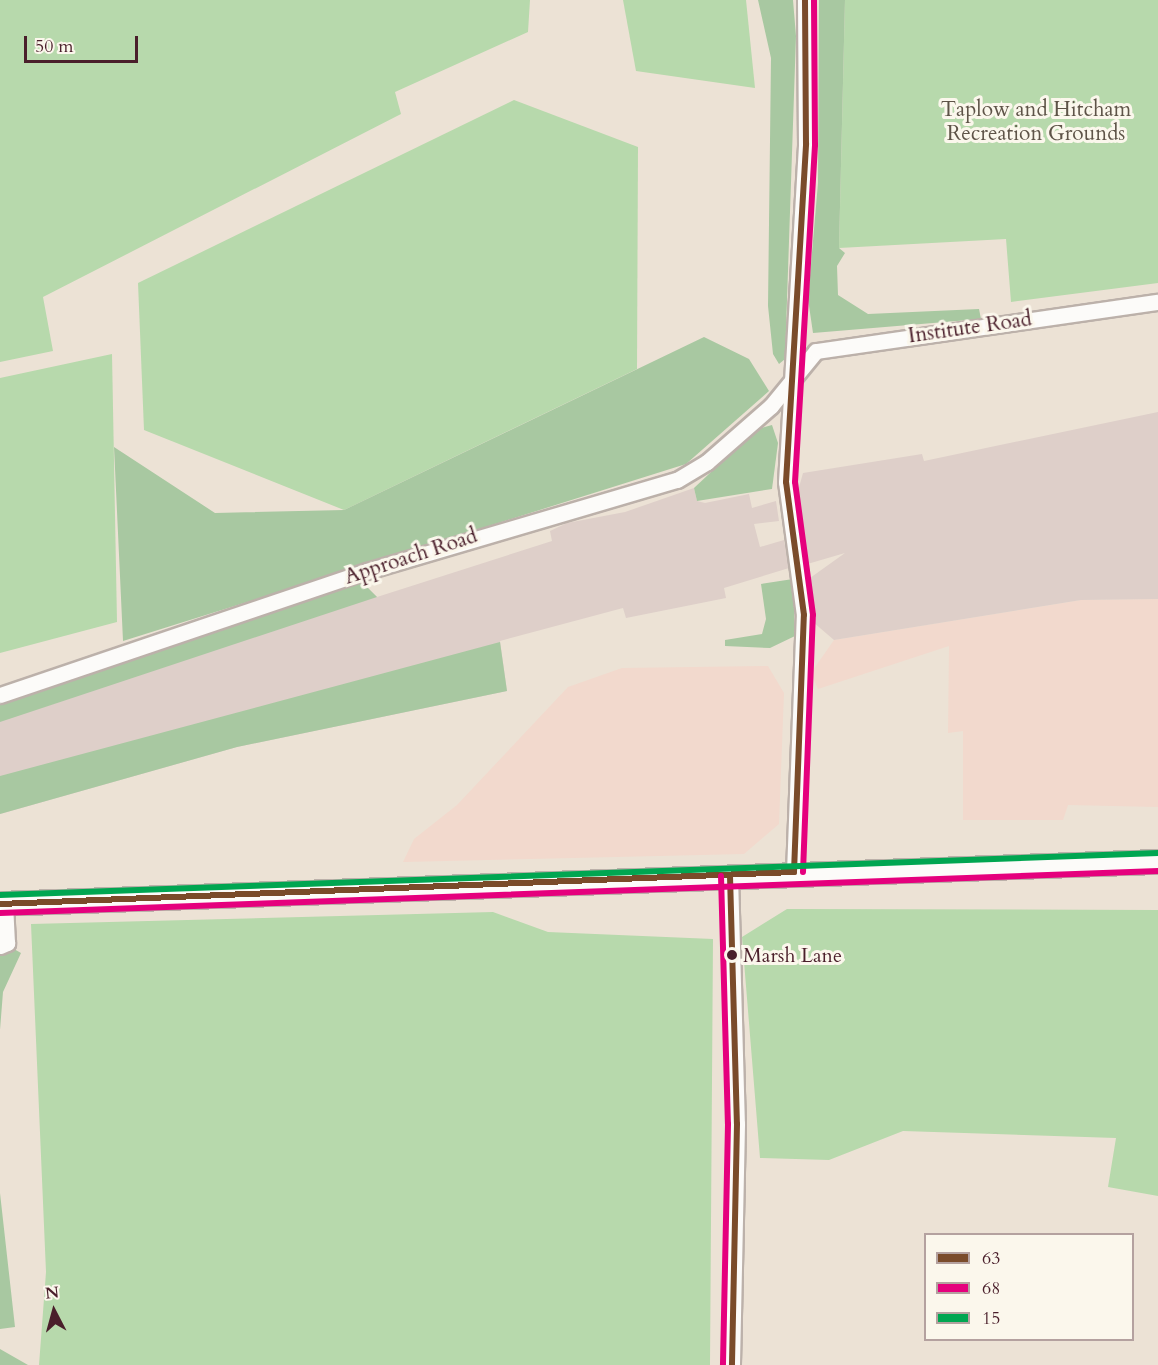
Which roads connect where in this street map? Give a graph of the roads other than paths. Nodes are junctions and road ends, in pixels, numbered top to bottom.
1 (805, 0) edge
2 (1158, 302) edge
3 (793, 376) junction
4 (0, 695) edge
5 (1158, 862) edge
6 (794, 872) junction
7 (730, 876) junction
8 (3, 903) edge
9 (0, 946) edge
10 (732, 1365) edge

1 - 3 street
2 - 3 street, Institute Road
3 - 4 street, Approach Road
3 - 6 street
5 - 6 main road
6 - 7 main road
7 - 8 main road
7 - 10 street
8 - 9 street

